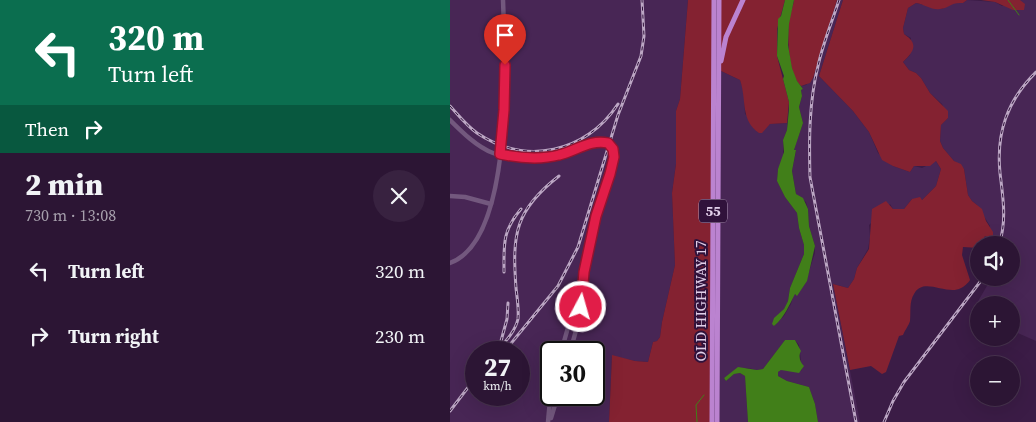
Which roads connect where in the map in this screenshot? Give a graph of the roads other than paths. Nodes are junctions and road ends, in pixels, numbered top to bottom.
1 (503, 0) edge
2 (714, 0) edge
3 (719, 0) edge
4 (743, 0) edge
5 (719, 69) junction
6 (450, 120) edge
7 (500, 154) junction
8 (450, 196) edge
9 (491, 204) junction
10 (450, 263) edge
11 (584, 271) junction
12 (564, 341) edge
13 (573, 341) edge
14 (550, 406) edge
15 (554, 406) edge
16 (549, 422) edge
17 (712, 422) edge
18 (717, 422) edge

1 - 7 street
2 - 17 main road, OLD HIGHWAY 17 / 55
3 - 5 main road, OLD HIGHWAY 17 / 55
4 - 5 main road
5 - 18 main road, OLD HIGHWAY 17 / 55
6 - 7 street
7 - 9 street
7 - 11 street
8 - 9 street
9 - 10 street
11 - 12 street
11 - 13 street
14 - 16 street
15 - 16 street

